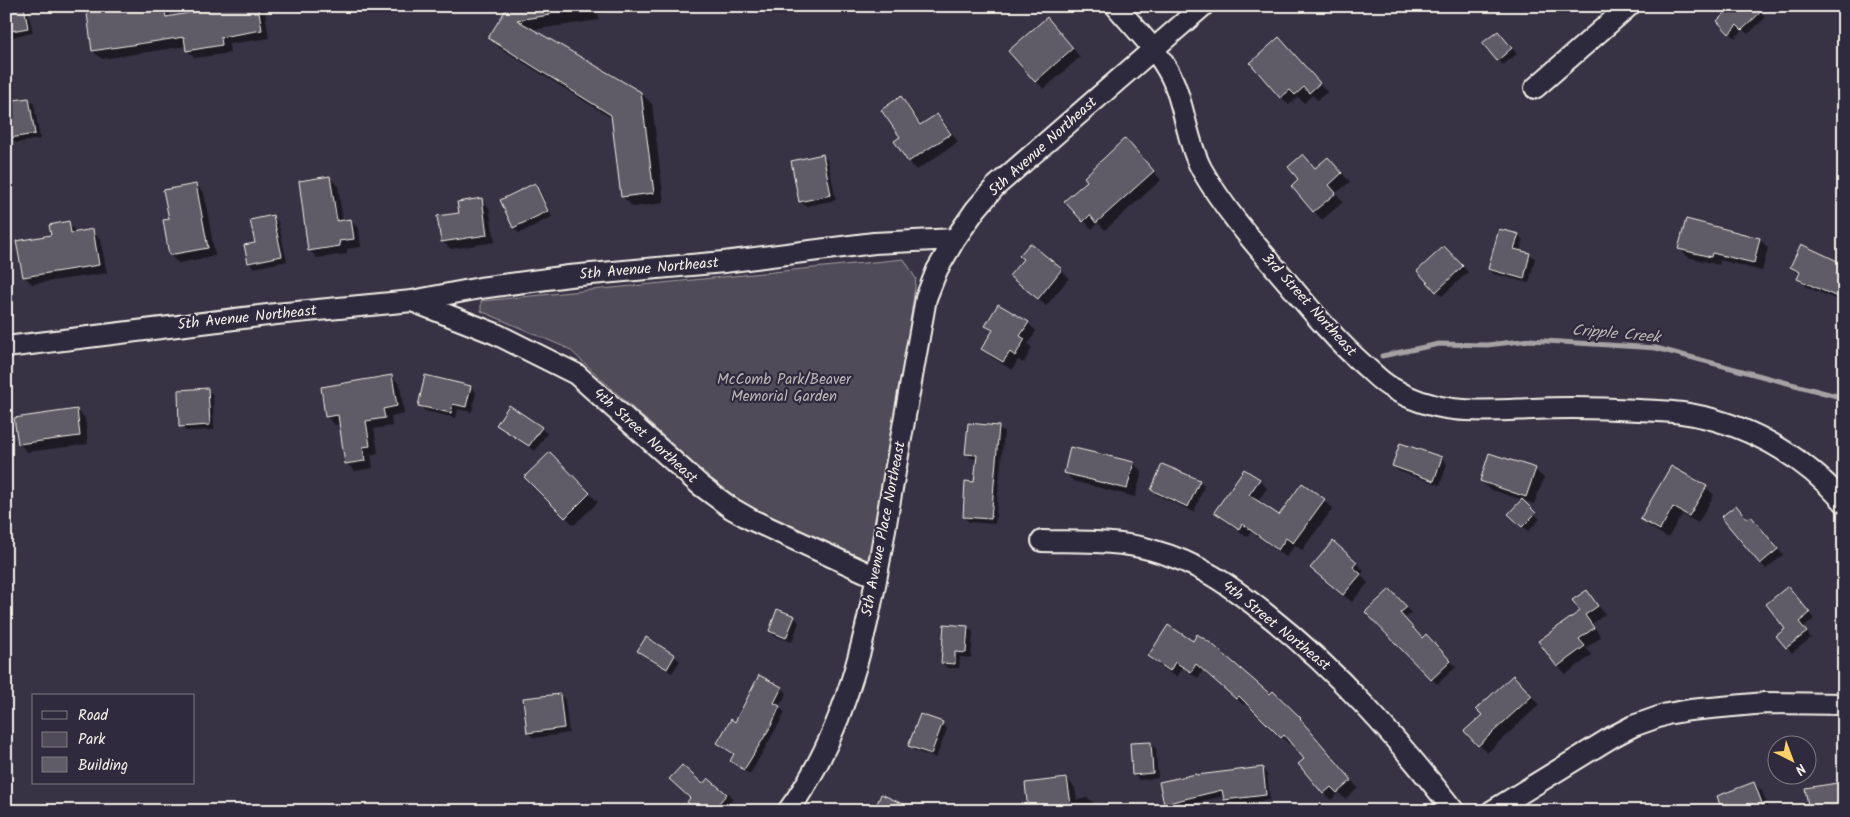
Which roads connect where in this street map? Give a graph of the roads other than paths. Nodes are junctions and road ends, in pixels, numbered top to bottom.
1 (1116, 6) edge
2 (1203, 6) edge
3 (1629, 6) edge
4 (1153, 50) junction
5 (1535, 88) dead end
6 (954, 239) junction
7 (412, 301) junction
8 (6, 348) edge
9 (1844, 502) edge
10 (1042, 541) dead end
11 (876, 577) junction
12 (1844, 704) edge
13 (788, 811) edge
14 (1454, 811) edge
15 (1492, 811) edge

1 - 4 street, 3rd Street Northeast
2 - 4 street, 5th Avenue Northeast
3 - 5 street
4 - 6 street, 5th Avenue Northeast
4 - 9 street, 3rd Street Northeast
6 - 7 street, 5th Avenue Northeast
6 - 11 street, 5th Avenue Place Northeast
7 - 8 street, 5th Avenue Northeast
7 - 11 street, 4th Street Northeast
10 - 14 street, 4th Street Northeast
11 - 13 street, 5th Avenue Place Northeast
12 - 15 street

